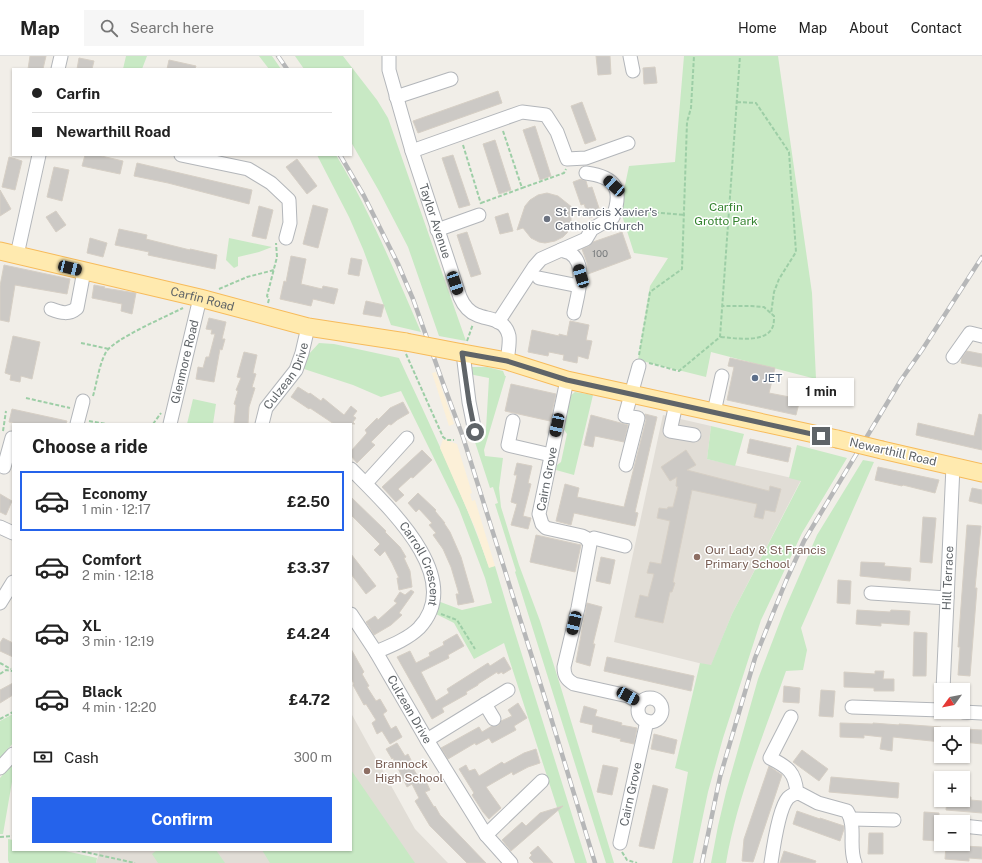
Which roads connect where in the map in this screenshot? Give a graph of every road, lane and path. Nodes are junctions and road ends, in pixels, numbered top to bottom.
1 (61, 56) edge
2 (389, 56) edge
3 (630, 56) edge
4 (694, 56) edge
5 (740, 56) edge
6 (58, 68) edge
7 (634, 71) dead end
8 (452, 79) dead end
9 (396, 97) junction
10 (737, 102) junction
11 (500, 120) junction
12 (459, 135) junction
13 (628, 143) dead end
14 (412, 152) junction
15 (39, 156) edge
16 (186, 156) edge
17 (574, 159) junction
18 (586, 173) dead end
19 (522, 188) junction
20 (480, 209) junction
21 (649, 212) dead end
22 (685, 215) junction
23 (437, 230) junction
24 (286, 238) joint
25 (561, 250) junction
26 (0, 251) edge
27 (17, 255) junction
28 (274, 270) junction
29 (84, 271) junction
30 (539, 278) dead end
31 (579, 286) junction
32 (219, 290) dead end
33 (200, 298) junction
34 (722, 306) junction
35 (51, 310) dead end
36 (574, 313) dead end
37 (771, 314) junction
38 (476, 315) junction
39 (264, 316) junction
40 (498, 322) junction
41 (308, 327) junction
42 (982, 336) edge
43 (720, 337) junction
44 (406, 342) junction
45 (82, 343) dead end
46 (109, 349) junction
47 (462, 353) junction
48 (953, 357) dead end
49 (507, 361) junction
50 (641, 363) junction
51 (722, 376) dead end
52 (567, 380) junction
53 (631, 394) junction
54 (26, 398) dead end
55 (83, 401) joint
56 (676, 404) junction
57 (6, 411) dead end
58 (714, 412) junction
59 (78, 421) edge
60 (513, 421) dead end
61 (97, 423) edge
62 (170, 423) edge
63 (262, 423) edge
64 (475, 432) dead end
65 (7, 434) edge
66 (694, 435) dead end
67 (407, 438) dead end
68 (454, 440) dead end
69 (551, 455) junction
70 (626, 465) dead end
71 (953, 466) junction
72 (4, 467) dead end
73 (352, 470) edge
74 (982, 473) edge
75 (366, 484) junction
76 (0, 527) edge
77 (12, 533) edge
78 (589, 541) junction
79 (625, 546) dead end
80 (12, 584) edge
81 (870, 593) dead end
82 (947, 598) junction
83 (0, 603) edge
84 (432, 609) junction
85 (352, 616) edge
86 (475, 649) dead end
87 (376, 652) junction
88 (0, 663) edge
89 (12, 670) edge
90 (0, 674) edge
91 (943, 683) edge
92 (508, 690) dead end
93 (640, 703) junction
94 (485, 704) junction
95 (852, 707) dead end
96 (934, 710) edge
97 (970, 712) edge
98 (12, 713) edge
99 (982, 713) edge
100 (791, 717) dead end
101 (0, 719) edge
102 (494, 719) dead end
103 (647, 721) junction
104 (427, 740) junction
105 (12, 755) edge
106 (0, 768) edge
107 (542, 781) dead end
108 (797, 793) junction
109 (852, 819) junction
110 (894, 820) dead end
111 (970, 827) edge
112 (982, 828) edge
113 (486, 834) junction
114 (12, 836) edge
115 (0, 837) edge
116 (620, 844) joint
117 (81, 851) edge
118 (136, 863) edge
119 (511, 863) edge
120 (637, 863) edge
121 (771, 863) edge
122 (855, 863) edge

1 - 6 street
2 - 9 street, Taylor Avenue
3 - 7 street
4 - 22 path
5 - 10 path
8 - 9 street
9 - 14 street, Taylor Avenue
10 - 34 path
10 - 37 path
11 - 12 street
11 - 17 street
11 - 19 path
12 - 14 street
12 - 20 path
13 - 17 street
14 - 23 street, Taylor Avenue
15 - 27 street
16 - 24 street
17 - 19 path
18 - 25 street
19 - 20 path
20 - 23 street
21 - 22 path
22 - 50 path
23 - 38 street, Taylor Avenue
24 - 28 path
25 - 31 street
25 - 40 street
26 - 27 main road, Carfin Road
27 - 29 main road, Carfin Road
28 - 32 path
28 - 39 path
29 - 33 main road, Carfin Road
29 - 35 street
30 - 31 street
31 - 36 street
33 - 39 main road, Carfin Road
33 - 46 path
33 - 62 street, Glenmore Road
34 - 37 path
34 - 43 path
37 - 43 path
38 - 40 street
38 - 47 path
39 - 41 main road, Carfin Road
40 - 49 street
41 - 44 main road, Carfin Road
41 - 63 street, Culzean Drive
42 - 48 street
43 - 50 path
44 - 47 main road, Newarthill Road, bridge
44 - 68 path
45 - 46 path
46 - 55 path
47 - 49 main road, Newarthill Road
47 - 64 street
49 - 52 main road, Newarthill Road
50 - 53 street
51 - 58 street
52 - 53 main road, Newarthill Road
52 - 69 street, Cairn Grove
53 - 56 main road, Newarthill Road
53 - 70 street
54 - 59 path
55 - 59 street
56 - 58 main road, Newarthill Road
56 - 66 street
57 - 65 path
58 - 71 main road, Newarthill Road, bridge
59 - 61 path
60 - 69 street
65 - 72 street
67 - 75 street
69 - 78 street, Cairn Grove
71 - 74 main road, Newarthill Road
71 - 82 street, Hill Terrace
73 - 75 street, Carroll Crescent
75 - 84 street, Carroll Crescent
76 - 77 street
78 - 79 street
78 - 93 street
80 - 83 street
81 - 82 street
82 - 91 street, Hill Terrace
84 - 86 path
84 - 87 street, Carroll Crescent
85 - 87 street, Culzean Drive
87 - 104 street, Culzean Drive
88 - 89 path
89 - 90 path
92 - 94 street
93 - 103 street
93 - 103 street
94 - 102 street
94 - 104 street
95 - 96 street
97 - 99 street
98 - 101 path
100 - 108 street
103 - 116 street, Cairn Grove
104 - 113 street, Culzean Drive
105 - 106 street
107 - 113 street
108 - 109 street
108 - 121 street
109 - 110 street
109 - 122 street
111 - 112 street
113 - 119 street, Culzean Drive
114 - 115 path
116 - 120 path
117 - 118 path

